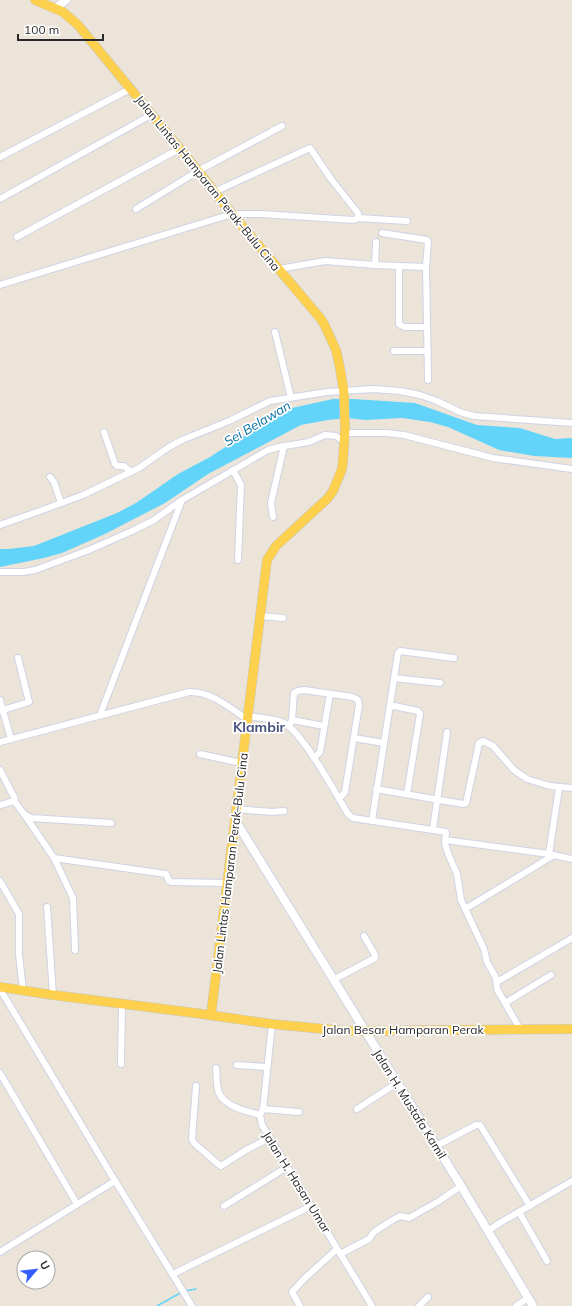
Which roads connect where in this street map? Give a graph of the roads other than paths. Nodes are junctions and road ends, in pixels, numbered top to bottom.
1 (35, 0) edge
2 (66, 0) edge
3 (56, 8) junction
4 (130, 89) junction
5 (151, 115) junction
6 (282, 126) dead end
7 (179, 149) junction
8 (0, 157) edge
9 (198, 171) junction
10 (214, 192) junction
11 (0, 199) edge
12 (136, 209) dead end
13 (232, 214) junction
14 (358, 218) junction
15 (407, 222) dead end
16 (382, 233) dead end
17 (17, 237) dead end
18 (376, 242) dead end
19 (375, 265) junction
20 (399, 266) junction
21 (426, 267) junction
22 (279, 269) junction
23 (0, 285) edge
24 (427, 327) junction
25 (275, 332) dead end
26 (394, 351) dead end
27 (428, 351) junction
28 (428, 380) dead end
29 (344, 392) junction
30 (291, 398) junction
31 (572, 423) edge
32 (345, 431) junction
33 (104, 432) dead end
34 (345, 443) junction
35 (284, 446) junction
36 (572, 469) edge
37 (233, 470) junction
38 (131, 472) junction
39 (50, 477) dead end
40 (182, 500) junction
41 (61, 503) junction
42 (273, 517) dead end
43 (0, 525) edge
44 (238, 560) dead end
45 (0, 572) edge
46 (260, 616) junction
47 (283, 618) dead end
48 (18, 658) dead end
49 (454, 658) dead end
50 (394, 678) junction
51 (440, 683) dead end
52 (330, 694) junction
53 (0, 700) edge
54 (390, 707) junction
55 (1, 710) edge
56 (100, 715) junction
57 (248, 718) junction
58 (292, 720) junction
59 (289, 726) junction
60 (324, 726) junction
61 (447, 732) dead end
62 (354, 738) junction
63 (11, 739) junction
64 (0, 742) edge
65 (384, 743) junction
66 (200, 754) dead end
67 (314, 758) junction
68 (241, 763) junction
69 (0, 770) edge
70 (559, 788) junction
71 (572, 788) edge
72 (376, 789) junction
73 (408, 794) junction
74 (339, 799) junction
75 (438, 799) junction
76 (14, 801) junction
77 (0, 805) edge
78 (236, 809) junction
79 (284, 811) dead end
80 (24, 814) junction
81 (235, 820) junction
82 (372, 821) junction
83 (111, 824) dead end
84 (433, 829) junction
85 (445, 840) junction
86 (551, 855) junction
87 (54, 858) junction
88 (572, 859) edge
89 (0, 882) edge
90 (227, 883) junction
91 (47, 906) dead end
92 (465, 909) junction
93 (364, 936) dead end
94 (572, 938) edge
95 (75, 950) dead end
96 (550, 975) dead end
97 (333, 980) junction
98 (497, 982) junction
99 (0, 988) edge
100 (23, 991) junction
101 (53, 995) junction
102 (505, 1003) junction
103 (122, 1004) junction
104 (211, 1015) junction
105 (272, 1024) junction
106 (520, 1029) junction
107 (572, 1029) edge
108 (365, 1031) junction
109 (121, 1064) dead end
110 (237, 1065) dead end
111 (267, 1067) junction
112 (216, 1068) dead end
113 (0, 1073) edge
114 (397, 1083) junction
115 (196, 1086) dead end
116 (262, 1109) junction
117 (357, 1109) dead end
118 (300, 1112) dead end
119 (260, 1116) junction
120 (269, 1138) junction
121 (436, 1146) junction
122 (287, 1167) junction
123 (572, 1180) edge
124 (115, 1181) junction
125 (461, 1186) junction
126 (77, 1204) junction
127 (224, 1206) dead end
128 (311, 1206) junction
129 (530, 1206) junction
130 (519, 1212) junction
131 (488, 1231) junction
132 (339, 1251) junction
133 (0, 1252) edge
134 (547, 1261) dead end
135 (173, 1274) junction
136 (428, 1297) dead end
137 (528, 1298) junction
138 (192, 1306) edge
139 (300, 1306) edge
140 (372, 1306) edge
141 (419, 1306) edge
142 (516, 1306) edge
143 (533, 1306) edge

1 - 3 main road, Jalan Lintas Hamparan Perak–Bulu Cina
2 - 3 street
3 - 4 main road, Jalan Lintas Hamparan Perak–Bulu Cina
4 - 5 main road, Jalan Lintas Hamparan Perak–Bulu Cina
4 - 8 street
5 - 7 main road, Jalan Lintas Hamparan Perak–Bulu Cina
5 - 11 street
6 - 9 street
7 - 9 main road, Jalan Lintas Hamparan Perak–Bulu Cina
7 - 17 street
9 - 10 main road, Jalan Lintas Hamparan Perak–Bulu Cina
9 - 12 street
10 - 13 main road, Jalan Lintas Hamparan Perak–Bulu Cina
10 - 14 street
13 - 14 street
13 - 22 main road, Jalan Lintas Hamparan Perak–Bulu Cina
13 - 23 street
14 - 15 street
16 - 21 street
18 - 19 street
19 - 20 street
19 - 22 street
20 - 21 street
20 - 24 street
21 - 24 street
22 - 29 main road, Jalan Lintas Hamparan Perak–Bulu Cina
24 - 27 street
25 - 30 street
26 - 27 street
27 - 28 street
29 - 30 street
29 - 31 street
29 - 32 main road, Jalan Lintas Hamparan Perak–Bulu Cina
30 - 38 street
32 - 34 main road, Jalan Lintas Hamparan Perak–Bulu Cina
32 - 36 street
33 - 38 street
34 - 35 street
34 - 46 main road, Jalan Lintas Hamparan Perak–Bulu Cina
35 - 37 street
35 - 42 street
37 - 40 street
37 - 44 street
38 - 41 street
39 - 41 street
40 - 45 street
40 - 56 street
41 - 43 street
46 - 47 street
46 - 57 main road, Jalan Lintas Hamparan Perak–Bulu Cina
48 - 55 street
49 - 50 street
50 - 51 street
50 - 54 street
52 - 58 street
52 - 60 street
52 - 62 street
53 - 55 street
54 - 65 street
54 - 73 street
55 - 63 street
56 - 57 street
56 - 63 street
57 - 59 street
57 - 68 main road, Jalan Lintas Hamparan Perak–Bulu Cina
58 - 59 street
58 - 60 street
59 - 67 street
60 - 67 street
61 - 75 street
62 - 65 street
62 - 74 street
63 - 64 street
65 - 72 street
66 - 68 street
67 - 74 street
68 - 78 main road, Jalan Lintas Hamparan Perak–Bulu Cina
69 - 76 street
70 - 71 street
70 - 75 street
70 - 86 street
72 - 73 street
72 - 82 street
73 - 75 street
74 - 82 street
75 - 84 street
76 - 77 street
76 - 80 street
78 - 79 street
78 - 81 main road, Jalan Lintas Hamparan Perak–Bulu Cina
80 - 83 street
80 - 87 street
81 - 90 main road, Jalan Lintas Hamparan Perak–Bulu Cina
81 - 97 street, Jalan H. Mustafa Kamil
82 - 84 street
84 - 85 street
85 - 86 street
85 - 92 street
86 - 88 street
86 - 92 street
87 - 90 street
87 - 95 street
89 - 100 street
90 - 104 main road, Jalan Lintas Hamparan Perak–Bulu Cina
91 - 101 street
92 - 98 street
93 - 97 street
94 - 98 street
96 - 102 street
97 - 108 street, Jalan H. Mustafa Kamil
98 - 102 street
99 - 100 main road, Jalan Besar Hamparan Perak
99 - 124 street
100 - 101 main road, Jalan Besar Hamparan Perak
101 - 103 main road, Jalan Besar Hamparan Perak
102 - 106 street
103 - 104 main road, Jalan Besar Hamparan Perak
103 - 109 street
104 - 105 main road, Jalan Besar Hamparan Perak
105 - 108 main road, Jalan Besar Hamparan Perak
105 - 111 street, Jalan H. Hasan Umar
106 - 107 main road, Jalan Besar Hamparan Perak
106 - 108 main road, Jalan Besar Hamparan Perak
108 - 114 street, Jalan H. Mustafa Kamil
110 - 111 street
111 - 116 street, Jalan H. Hasan Umar
112 - 119 street
113 - 126 street
114 - 117 street
114 - 121 street, Jalan H. Mustafa Kamil
115 - 120 street
116 - 118 street
116 - 119 street, Jalan H. Hasan Umar
119 - 120 street, Jalan H. Hasan Umar
120 - 122 street, Jalan H. Hasan Umar
121 - 125 street, Jalan H. Mustafa Kamil
121 - 129 street
122 - 127 street
122 - 128 street, Jalan H. Hasan Umar
123 - 129 street
124 - 126 street
124 - 135 street
125 - 131 street, Jalan H. Mustafa Kamil
125 - 132 street
126 - 133 street
128 - 132 street, Jalan H. Hasan Umar
128 - 135 street
129 - 130 street
130 - 131 street
130 - 134 street
131 - 137 street, Jalan H. Mustafa Kamil
132 - 139 street
132 - 140 street, Jalan H. Hasan Umar
135 - 138 street
136 - 141 street
137 - 142 street
137 - 143 street, Jalan H. Mustafa Kamil

